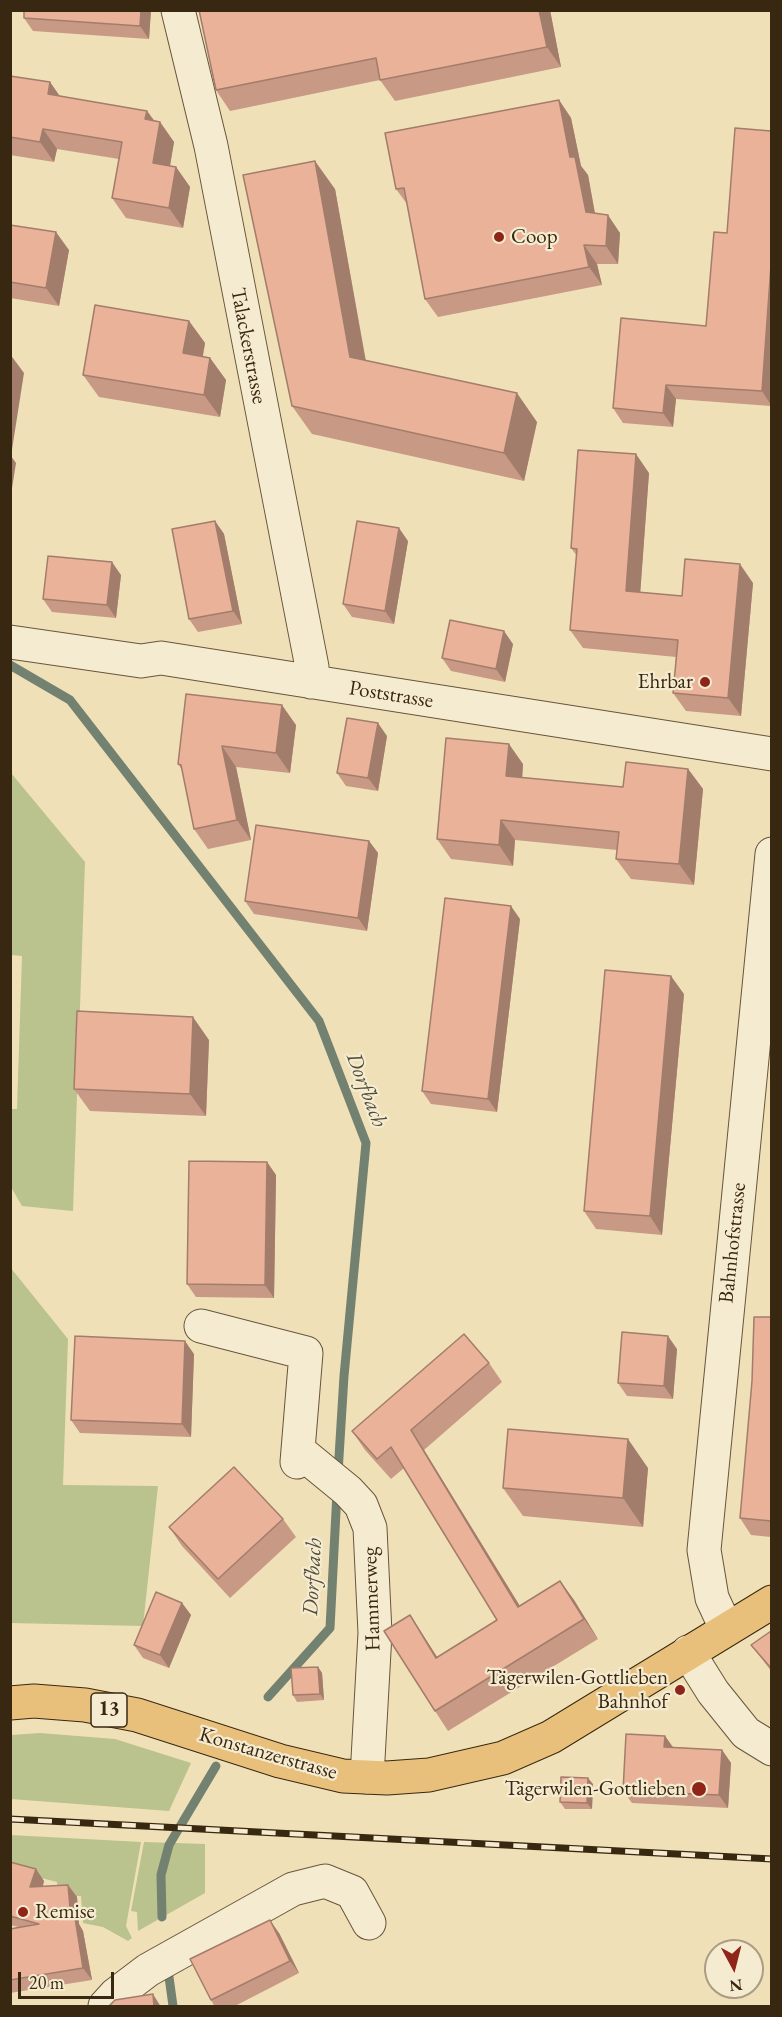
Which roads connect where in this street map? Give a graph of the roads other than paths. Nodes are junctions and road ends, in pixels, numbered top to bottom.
1 (178, 10) edge
2 (10, 642) edge
3 (311, 682) junction
4 (771, 754) edge
5 (771, 854) edge
6 (201, 1326) dead end
7 (771, 1602) edge
8 (726, 1628) junction
9 (688, 1652) junction
10 (10, 1703) edge
11 (771, 1749) edge
12 (367, 1777) junction
13 (369, 1923) dead end
14 (105, 2007) edge

1 - 3 street, Talackerstrasse
2 - 3 street, Poststrasse
3 - 4 street, Poststrasse
5 - 8 street, Bahnhofstrasse
6 - 12 street, Hammerweg
7 - 8 main road, Konstanzerstrasse / 13
8 - 9 main road, Konstanzerstrasse / 13
9 - 11 street
9 - 12 main road, Konstanzerstrasse / 13
10 - 12 main road, Konstanzerstrasse / 13
13 - 14 street

